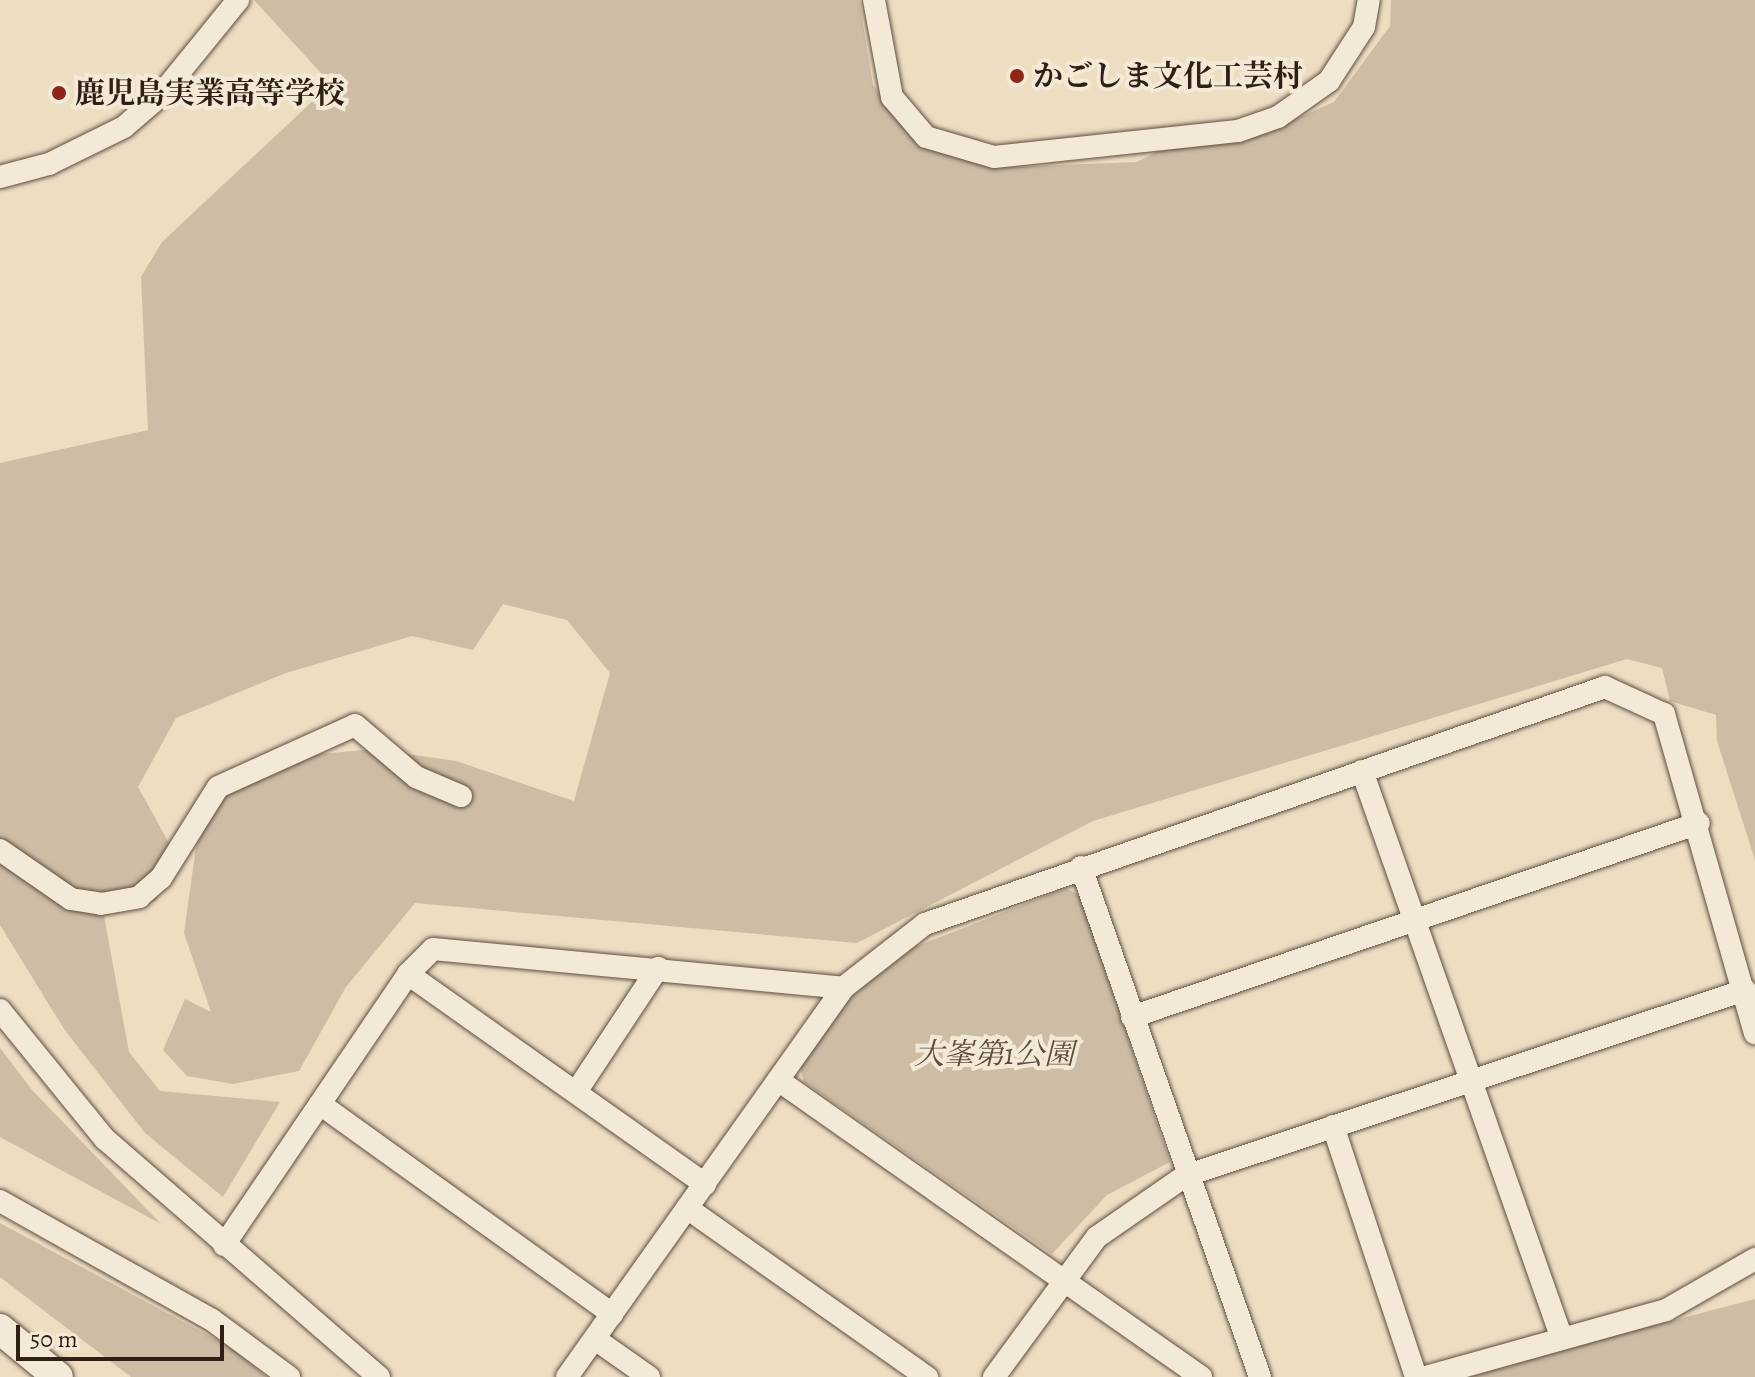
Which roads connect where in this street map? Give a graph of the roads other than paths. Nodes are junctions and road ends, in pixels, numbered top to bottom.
1 (238, 0) edge
2 (874, 0) edge
3 (1369, 0) edge
4 (0, 177) edge
5 (1362, 771) junction
6 (461, 796) dead end
7 (1699, 823) junction
8 (0, 850) edge
9 (1081, 867) junction
10 (1415, 921) junction
11 (658, 968) junction
12 (408, 974) junction
13 (843, 988) junction
14 (1745, 990) junction
15 (0, 1010) edge
16 (1132, 1017) junction
17 (1755, 1033) edge
18 (778, 1080) junction
19 (1472, 1083) junction
20 (576, 1092) junction
21 (320, 1104) junction
22 (1333, 1126) junction
23 (1185, 1176) junction
24 (705, 1184) junction
25 (0, 1201) edge
26 (687, 1208) junction
27 (224, 1245) junction
28 (1755, 1259) edge
29 (1064, 1278) junction
30 (612, 1314) junction
31 (0, 1329) edge
32 (1561, 1336) junction
33 (595, 1339) junction
34 (58, 1377) edge
35 (289, 1377) edge
36 (379, 1377) edge
37 (567, 1377) edge
38 (649, 1377) edge
39 (927, 1377) edge
40 (994, 1377) edge
41 (1201, 1377) edge
42 (1260, 1377) edge
43 (1416, 1377) edge
44 (1426, 1377) edge

1 - 4 street
2 - 3 street
5 - 7 street
5 - 9 street
5 - 10 street
6 - 8 street
7 - 10 street
7 - 14 street
9 - 13 street
9 - 16 street
10 - 16 street
10 - 19 street
11 - 12 street
11 - 13 street
11 - 20 street
12 - 20 street
12 - 21 street
13 - 18 street
14 - 17 street
14 - 19 street
15 - 27 street
16 - 23 street
18 - 24 street
18 - 29 street
19 - 22 street
19 - 32 street
20 - 24 street
21 - 27 street
21 - 30 street
22 - 23 street
22 - 43 street
23 - 29 street
23 - 42 street
24 - 26 street
25 - 35 street
26 - 30 street
26 - 39 street
27 - 36 street
28 - 32 street
29 - 40 street
29 - 41 street
30 - 33 street
31 - 34 street
32 - 44 street
33 - 37 street
33 - 38 street

